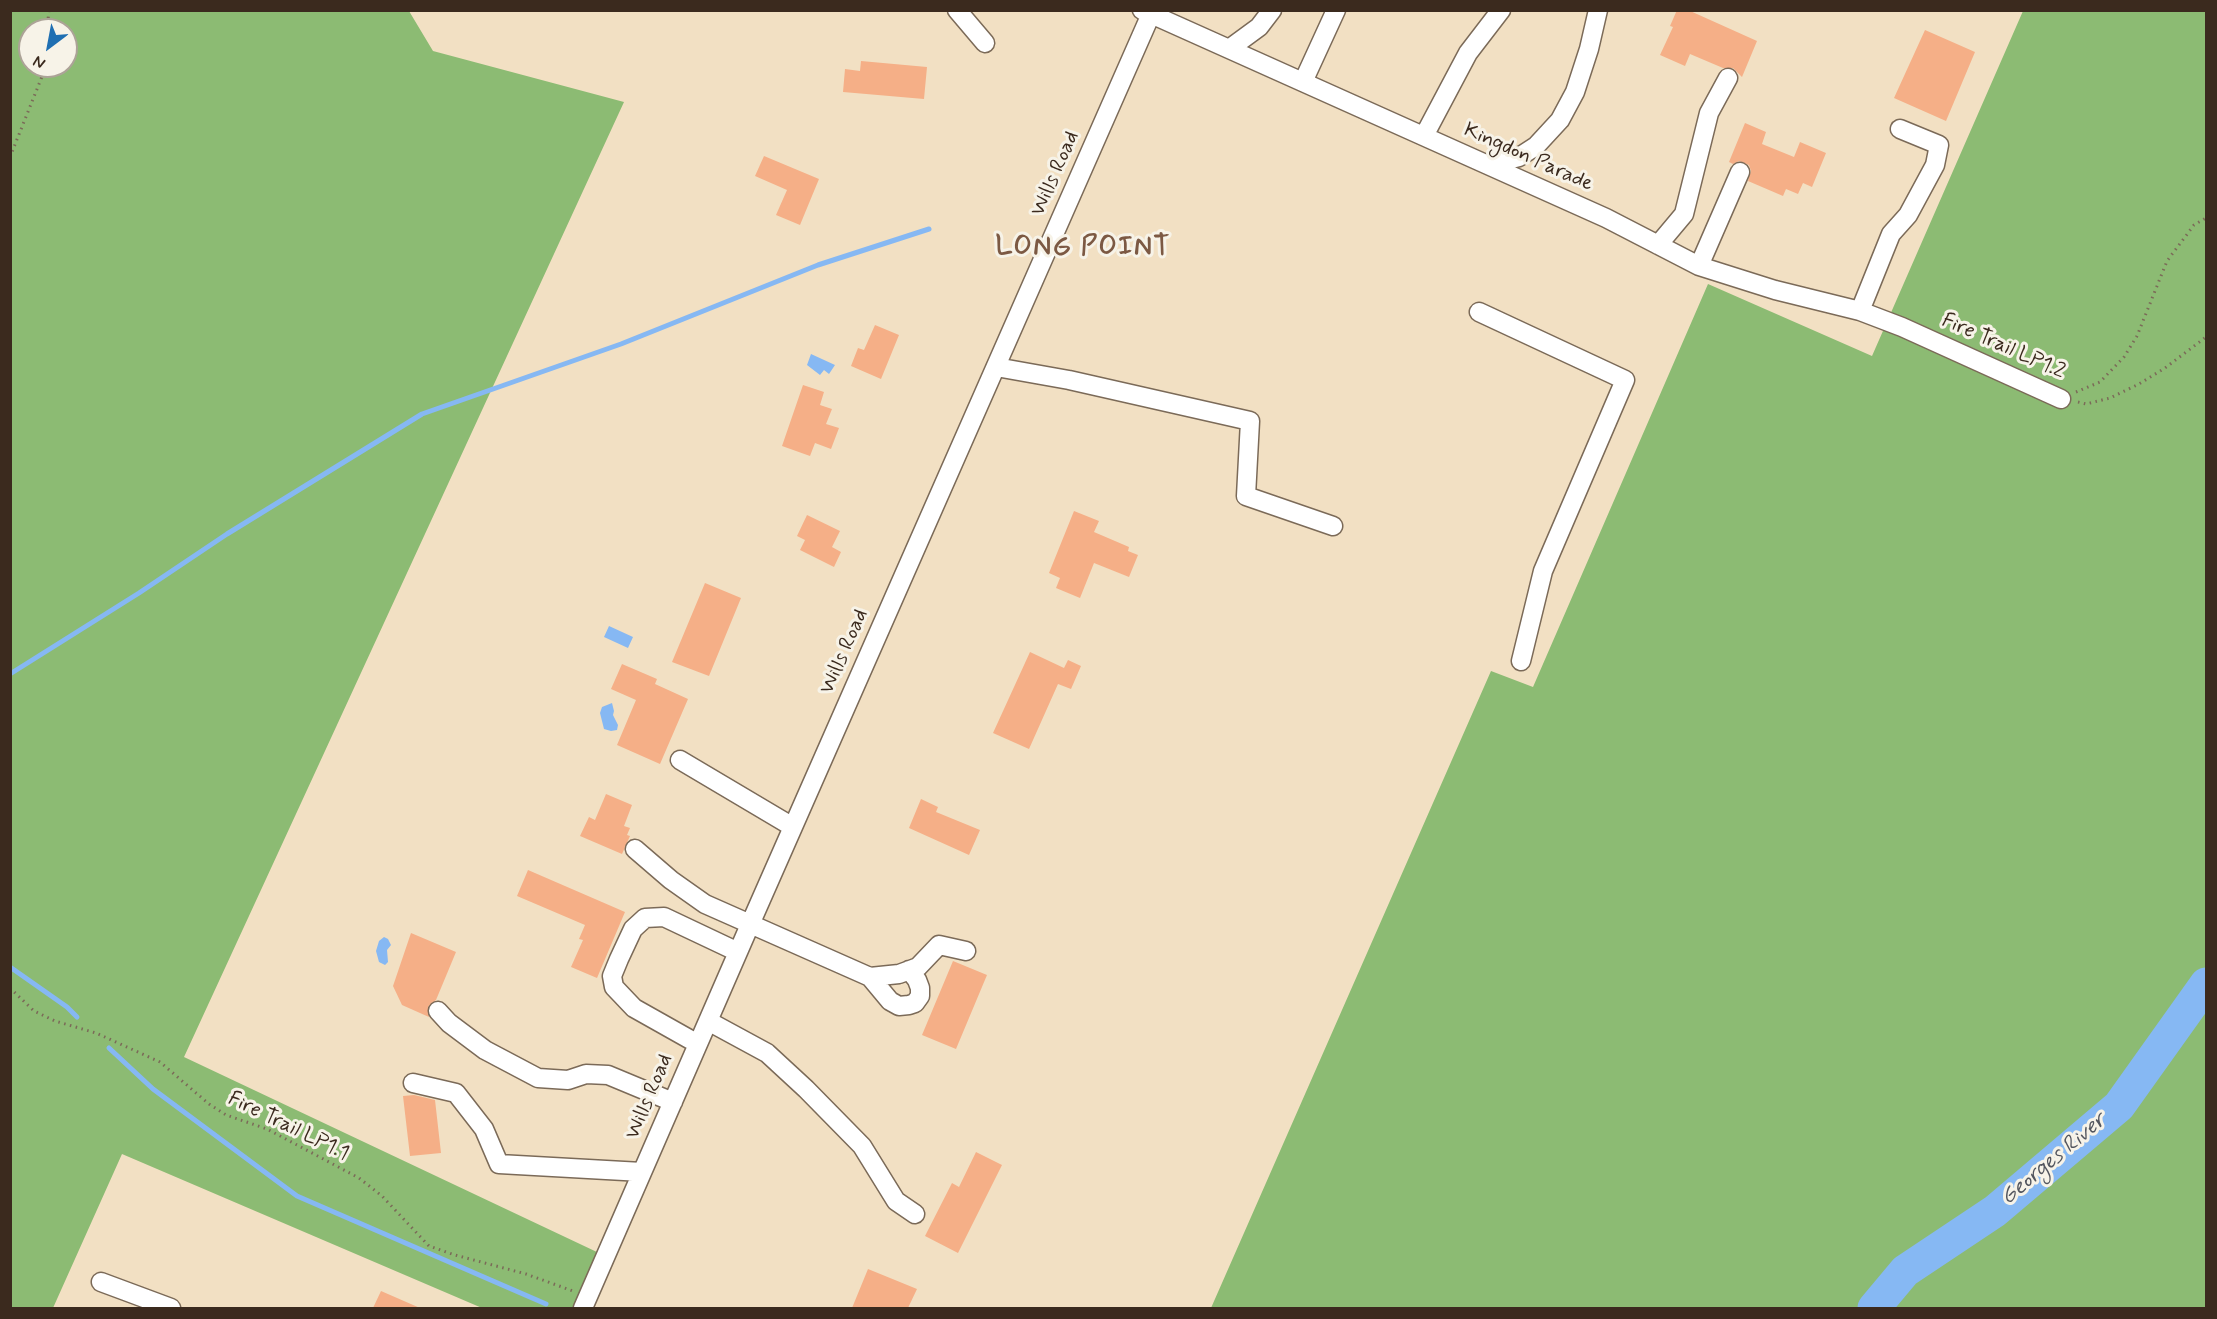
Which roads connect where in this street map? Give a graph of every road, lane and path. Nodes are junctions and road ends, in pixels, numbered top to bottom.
1 (957, 10) edge
2 (1272, 10) edge
3 (1336, 10) edge
4 (1501, 10) edge
5 (1599, 11) edge
6 (1146, 13) edge
7 (985, 43) dead end
8 (1229, 50) junction
9 (41, 78) edge
10 (1728, 78) dead end
11 (1303, 82) junction
12 (1900, 129) dead end
13 (1424, 136) junction
14 (10, 157) edge
15 (1488, 165) junction
16 (1740, 172) dead end
17 (2206, 218) edge
18 (1658, 244) junction
19 (1699, 266) junction
20 (1860, 311) junction
21 (1479, 312) dead end
22 (1902, 327) joint
23 (2206, 337) edge
24 (996, 367) junction
25 (2061, 399) junction
26 (1333, 526) dead end
27 (1521, 661) dead end
28 (680, 760) dead end
29 (793, 827) junction
30 (635, 849) dead end
31 (751, 923) junction
32 (966, 951) dead end
33 (738, 952) junction
34 (909, 970) junction
35 (870, 977) junction
36 (10, 988) edge
37 (438, 1011) dead end
38 (708, 1022) junction
39 (698, 1044) junction
40 (413, 1083) dead end
41 (673, 1102) junction
42 (642, 1172) junction
43 (915, 1214) dead end
44 (101, 1282) dead end
45 (586, 1303) edge
46 (171, 1308) edge

1 - 7 street
2 - 8 street
3 - 11 street
4 - 13 street
5 - 15 street
6 - 8 street, Kingdon Parade
6 - 24 street, Wills Road
8 - 11 street, Kingdon Parade
9 - 14 path
10 - 18 street
11 - 13 street, Kingdon Parade
12 - 20 street
13 - 15 street, Kingdon Parade
15 - 18 street, Kingdon Parade
16 - 19 street
17 - 25 path, Fire Trail LP1.2
18 - 19 street, Kingdon Parade
19 - 20 street, Kingdon Parade
20 - 22 street, Kingdon Parade
21 - 27 street
22 - 25 street, Fire Trail LP1.2
23 - 25 path
24 - 26 street
24 - 29 street, Wills Road
28 - 29 street
29 - 31 street, Wills Road
30 - 31 street
31 - 33 street, Wills Road
31 - 35 street
32 - 34 street
33 - 38 street, Wills Road
33 - 39 street
34 - 35 street
34 - 35 street
36 - 45 path, Fire Trail LP1.1
37 - 41 street
38 - 39 street, Wills Road
38 - 43 street
39 - 41 street, Wills Road
40 - 42 street
41 - 42 street, Wills Road
42 - 45 street, Wills Road
44 - 46 street

